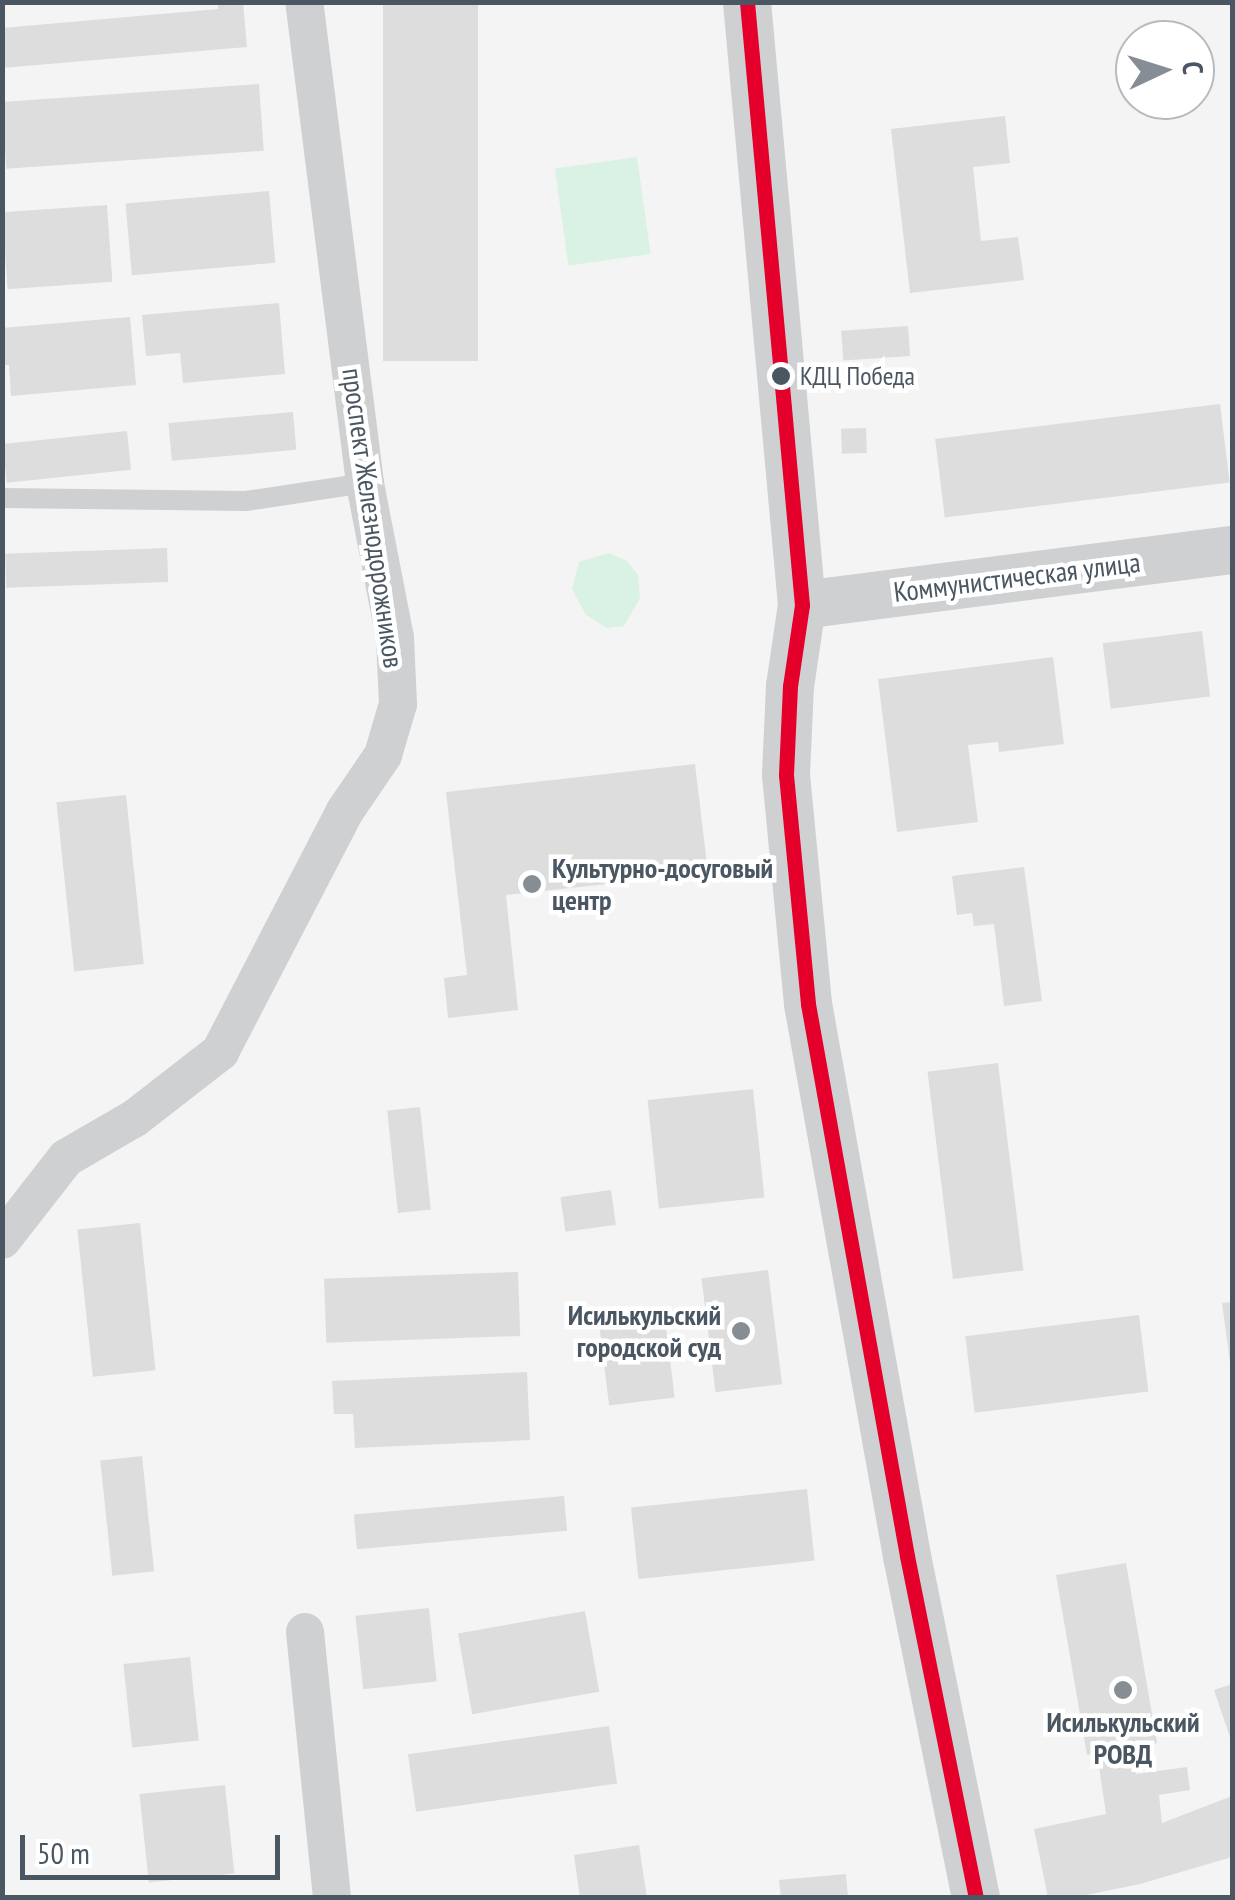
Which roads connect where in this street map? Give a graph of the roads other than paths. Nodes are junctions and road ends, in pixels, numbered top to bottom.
1 (304, 2) edge
2 (747, 2) edge
3 (365, 483) junction
4 (2, 498) edge
5 (1232, 550) edge
6 (802, 605) junction
7 (2, 1240) edge
8 (305, 1632) dead end
9 (332, 1898) edge
10 (976, 1898) edge

1 - 3 street, проспект Железнодорожников
2 - 6 street
3 - 4 lane
3 - 7 street, проспект Железнодорожников
5 - 6 street, Коммунистическая улица
6 - 10 street
8 - 9 street

